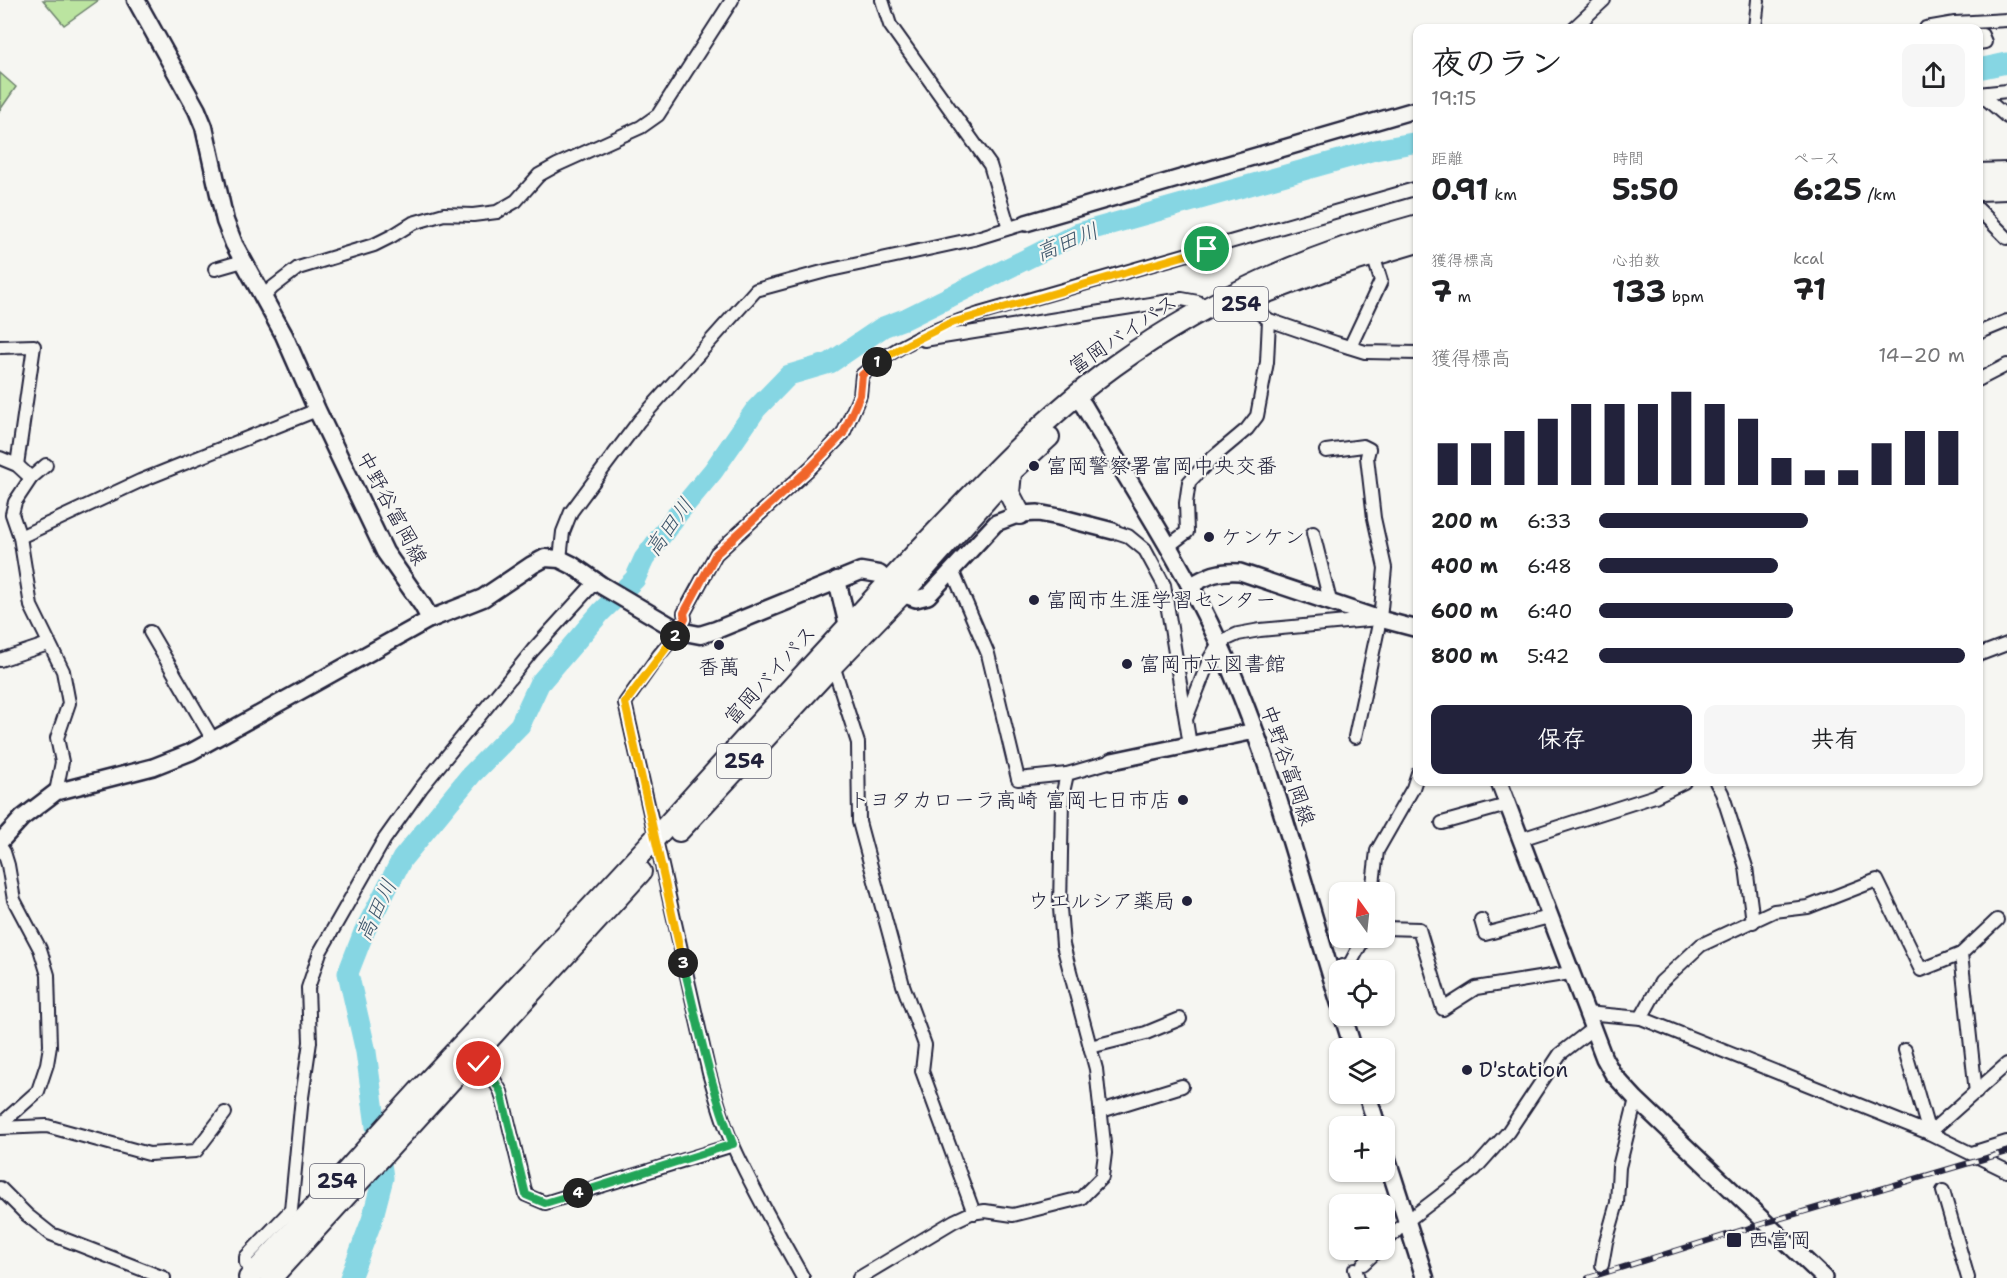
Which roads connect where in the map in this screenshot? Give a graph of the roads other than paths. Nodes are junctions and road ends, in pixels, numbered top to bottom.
1 (136, 0) edge
2 (732, 0) edge
3 (882, 0) edge
4 (1604, 0) edge
5 (1758, 0) edge
6 (2007, 20) edge
7 (1578, 24) edge
8 (1755, 24) edge
9 (1970, 24) edge
10 (2007, 91) edge
11 (1983, 93) edge
12 (1983, 96) edge
13 (1413, 110) edge
14 (2007, 117) edge
15 (2007, 173) edge
16 (1983, 174) edge
17 (1413, 189) edge
18 (2007, 189) edge
19 (1983, 190) edge
20 (1983, 214) edge
21 (1026, 223) joint
22 (1413, 226) edge
23 (1009, 228) junction
24 (2007, 238) edge
25 (1413, 243) edge
26 (1373, 255) junction
27 (243, 261) junction
28 (215, 269) dead end
29 (264, 297) junction
30 (1250, 300) junction
31 (1204, 310) junction
32 (1269, 320) junction
33 (2007, 321) edge
34 (1983, 331) edge
35 (910, 343) junction
36 (0, 346) edge
37 (1350, 347) junction
38 (1413, 353) edge
39 (2007, 365) edge
40 (1983, 377) edge
41 (1080, 401) junction
42 (317, 410) junction
43 (1326, 451) dead end
44 (0, 458) edge
45 (16, 465) junction
46 (45, 465) dead end
47 (1011, 472) junction
48 (31, 478) junction
49 (1020, 514) junction
50 (1113, 531) joint
51 (1313, 533) dead end
52 (20, 537) junction
53 (1167, 547) junction
54 (560, 559) junction
55 (952, 570) junction
56 (837, 580) junction
57 (598, 583) junction
58 (1190, 586) junction
59 (896, 588) junction
60 (1330, 601) junction
61 (430, 619) junction
62 (1380, 619) junction
63 (848, 626) junction
64 (1413, 628) edge
65 (678, 630) junction
66 (150, 632) dead end
67 (48, 644) junction
68 (1219, 644) junction
69 (2007, 644) edge
70 (1983, 653) edge
71 (0, 660) edge
72 (833, 665) junction
73 (1186, 720) junction
74 (1255, 731) junction
75 (1355, 737) dead end
76 (213, 740) junction
77 (1190, 745) junction
78 (1112, 761) joint
79 (1067, 774) junction
80 (1414, 786) edge
81 (1501, 786) edge
82 (1676, 786) edge
83 (1718, 786) edge
84 (56, 792) junction
85 (1508, 805) junction
86 (1442, 823) dead end
87 (1521, 839) junction
88 (0, 844) edge
89 (657, 846) junction
90 (1373, 882) edge
91 (1550, 917) junction
92 (1481, 920) dead end
93 (1997, 920) dead end
94 (1753, 922) junction
95 (1395, 928) edge
96 (1961, 954) junction
97 (1329, 970) edge
98 (1570, 973) junction
99 (1586, 1013) junction
100 (1641, 1018) junction
101 (1180, 1019) dead end
102 (1592, 1029) junction
103 (1090, 1047) junction
104 (1905, 1050) dead end
105 (472, 1058) junction
106 (2007, 1064) edge
107 (1182, 1086) dead end
108 (1977, 1093) junction
109 (1636, 1099) junction
110 (1101, 1111) junction
111 (225, 1113) dead end
112 (0, 1127) edge
113 (1929, 1133) junction
114 (2007, 1142) edge
115 (733, 1144) junction
116 (1972, 1153) junction
117 (2007, 1171) edge
118 (1394, 1182) edge
119 (0, 1188) edge
120 (1943, 1191) dead end
121 (974, 1213) junction
122 (1407, 1221) junction
123 (1395, 1232) edge
124 (1602, 1265) dead end
125 (261, 1275) edge
126 (164, 1278) edge
127 (802, 1278) edge
128 (859, 1278) edge
129 (1425, 1278) edge
130 (1824, 1278) edge
131 (1968, 1278) edge

1 - 27 main road, 中野谷富岡線
2 - 29 street
3 - 23 street
4 - 7 street
5 - 8 street
6 - 9 street
10 - 11 street
12 - 14 street
13 - 21 street
15 - 16 highway
17 - 35 street
18 - 19 highway
20 - 24 street
21 - 23 street
22 - 31 highway, 富岡バイパス / 254
23 - 54 street
25 - 26 highway, 富岡バイパス / 254
26 - 30 highway, 富岡バイパス / 254
26 - 37 street
27 - 28 street
27 - 29 main road, 中野谷富岡線
29 - 42 main road, 中野谷富岡線
30 - 32 street
30 - 41 highway, 富岡バイパス / 254
31 - 35 street
31 - 41 highway, 富岡バイパス / 254
32 - 37 street
32 - 53 street
33 - 34 street
35 - 65 street
36 - 45 street
37 - 38 street
39 - 40 street
41 - 47 highway, 富岡バイパス / 254
41 - 53 main road, 中野谷富岡線
41 - 59 highway, 富岡バイパス / 254
42 - 52 street
42 - 61 main road, 中野谷富岡線
43 - 62 street
44 - 45 street
45 - 48 street
46 - 48 street
47 - 49 highway
47 - 59 highway, 富岡バイパス / 254
48 - 52 street
49 - 50 street
49 - 55 street
50 - 73 street
51 - 60 street
52 - 67 street
53 - 58 main road, 中野谷富岡線
54 - 57 main road
54 - 61 main road
55 - 59 street
55 - 79 street
56 - 59 main road
56 - 63 main road
56 - 65 main road
57 - 65 main road
57 - 125 street
58 - 60 street
58 - 68 main road, 中野谷富岡線
59 - 63 highway, 富岡バイパス / 254
59 - 72 highway, 富岡バイパス / 254
60 - 62 street
61 - 76 street
62 - 64 street
62 - 68 street
62 - 75 street
63 - 89 highway, 富岡バイパス / 254
65 - 89 street
66 - 76 street
67 - 71 street
67 - 84 street
68 - 73 street
68 - 74 main road, 中野谷富岡線
69 - 70 street
72 - 89 highway, 富岡バイパス / 254
72 - 121 street
73 - 77 street
74 - 77 street
74 - 97 main road, 中野谷富岡線
76 - 84 street
77 - 78 street
78 - 79 street
79 - 103 street
80 - 90 street
81 - 85 street
82 - 87 street
83 - 94 street
84 - 88 street
85 - 86 street
85 - 87 street
87 - 91 street
88 - 112 street
89 - 105 highway, 富岡バイパス / 254
89 - 115 street
89 - 125 highway, 富岡バイパス / 254
91 - 92 street
91 - 98 street
93 - 96 street
94 - 96 street
94 - 100 street
95 - 98 street
96 - 108 street
98 - 99 street
99 - 100 street
99 - 102 street
100 - 113 street
101 - 103 street
102 - 109 street
102 - 122 street
103 - 110 street
104 - 113 street
105 - 115 street
105 - 125 highway, 富岡バイパス / 254
106 - 108 street
107 - 110 street
108 - 113 street
109 - 124 street
109 - 130 street
110 - 121 street
111 - 112 street
113 - 116 street
114 - 116 street
115 - 127 street
116 - 117 street
118 - 122 main road
119 - 126 street
120 - 131 street
121 - 128 street
122 - 123 street
122 - 129 main road

